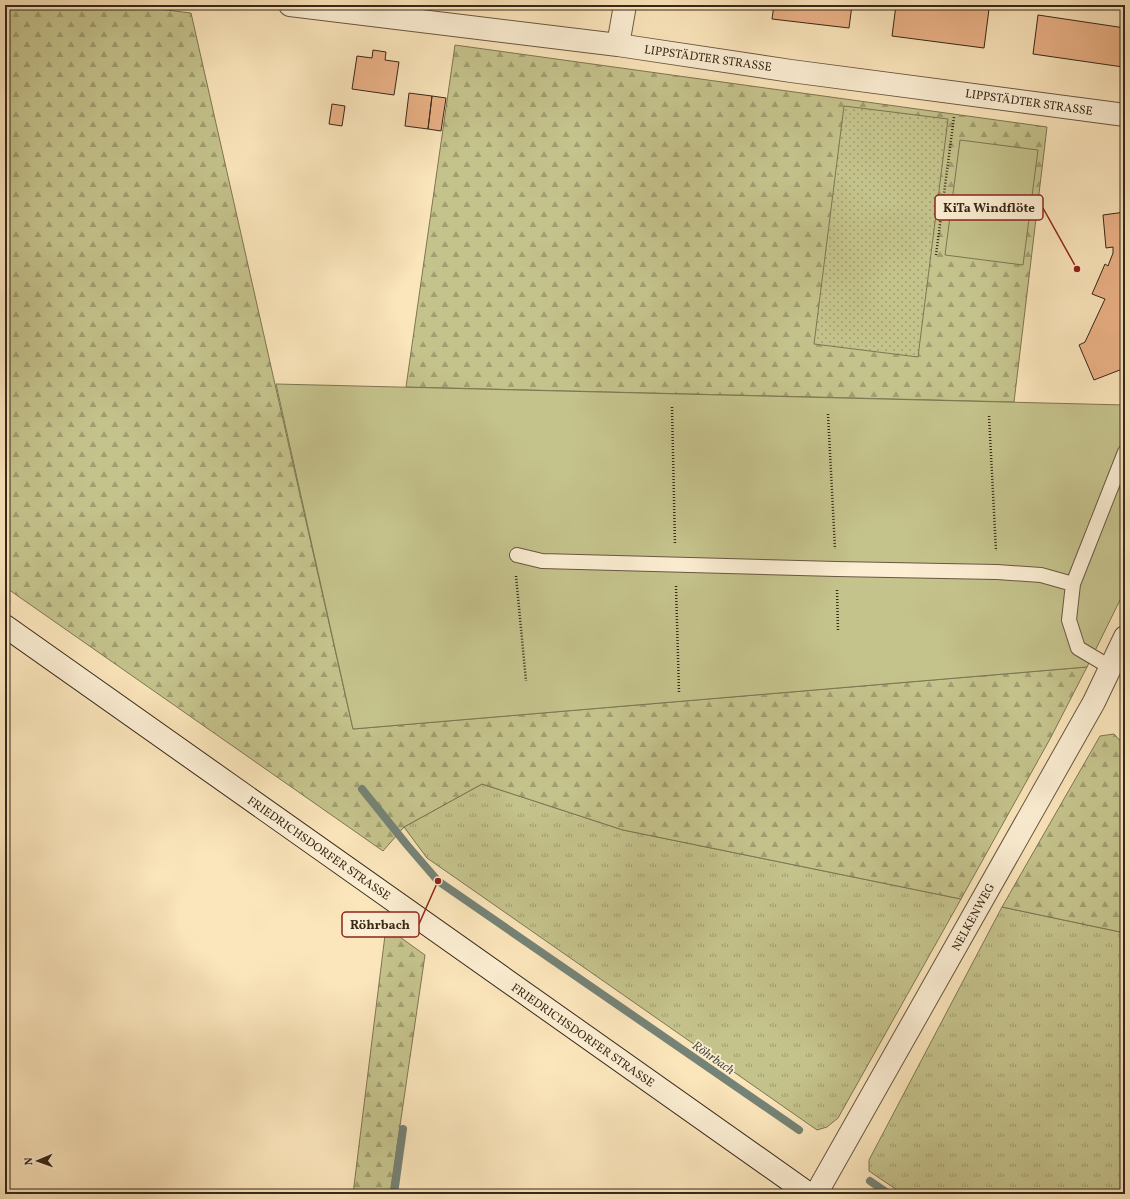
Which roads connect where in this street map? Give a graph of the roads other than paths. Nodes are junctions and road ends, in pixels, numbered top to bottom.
1 (290, 5) edge
2 (625, 5) edge
3 (618, 45) junction
4 (1125, 115) edge
5 (1125, 452) edge
6 (517, 555) road end
7 (1073, 584) junction
8 (5, 626) edge
9 (1125, 637) edge
10 (1110, 667) junction
11 (809, 1194) edge
12 (816, 1194) edge

1 - 3 street, LIPPSTÄDTER STRASSE
2 - 3 street
3 - 4 street, LIPPSTÄDTER STRASSE
5 - 7 lane
6 - 7 lane
7 - 10 lane
8 - 11 street, FRIEDRICHSDORFER STRASSE
9 - 10 street, NELKENWEG
10 - 12 street, NELKENWEG

